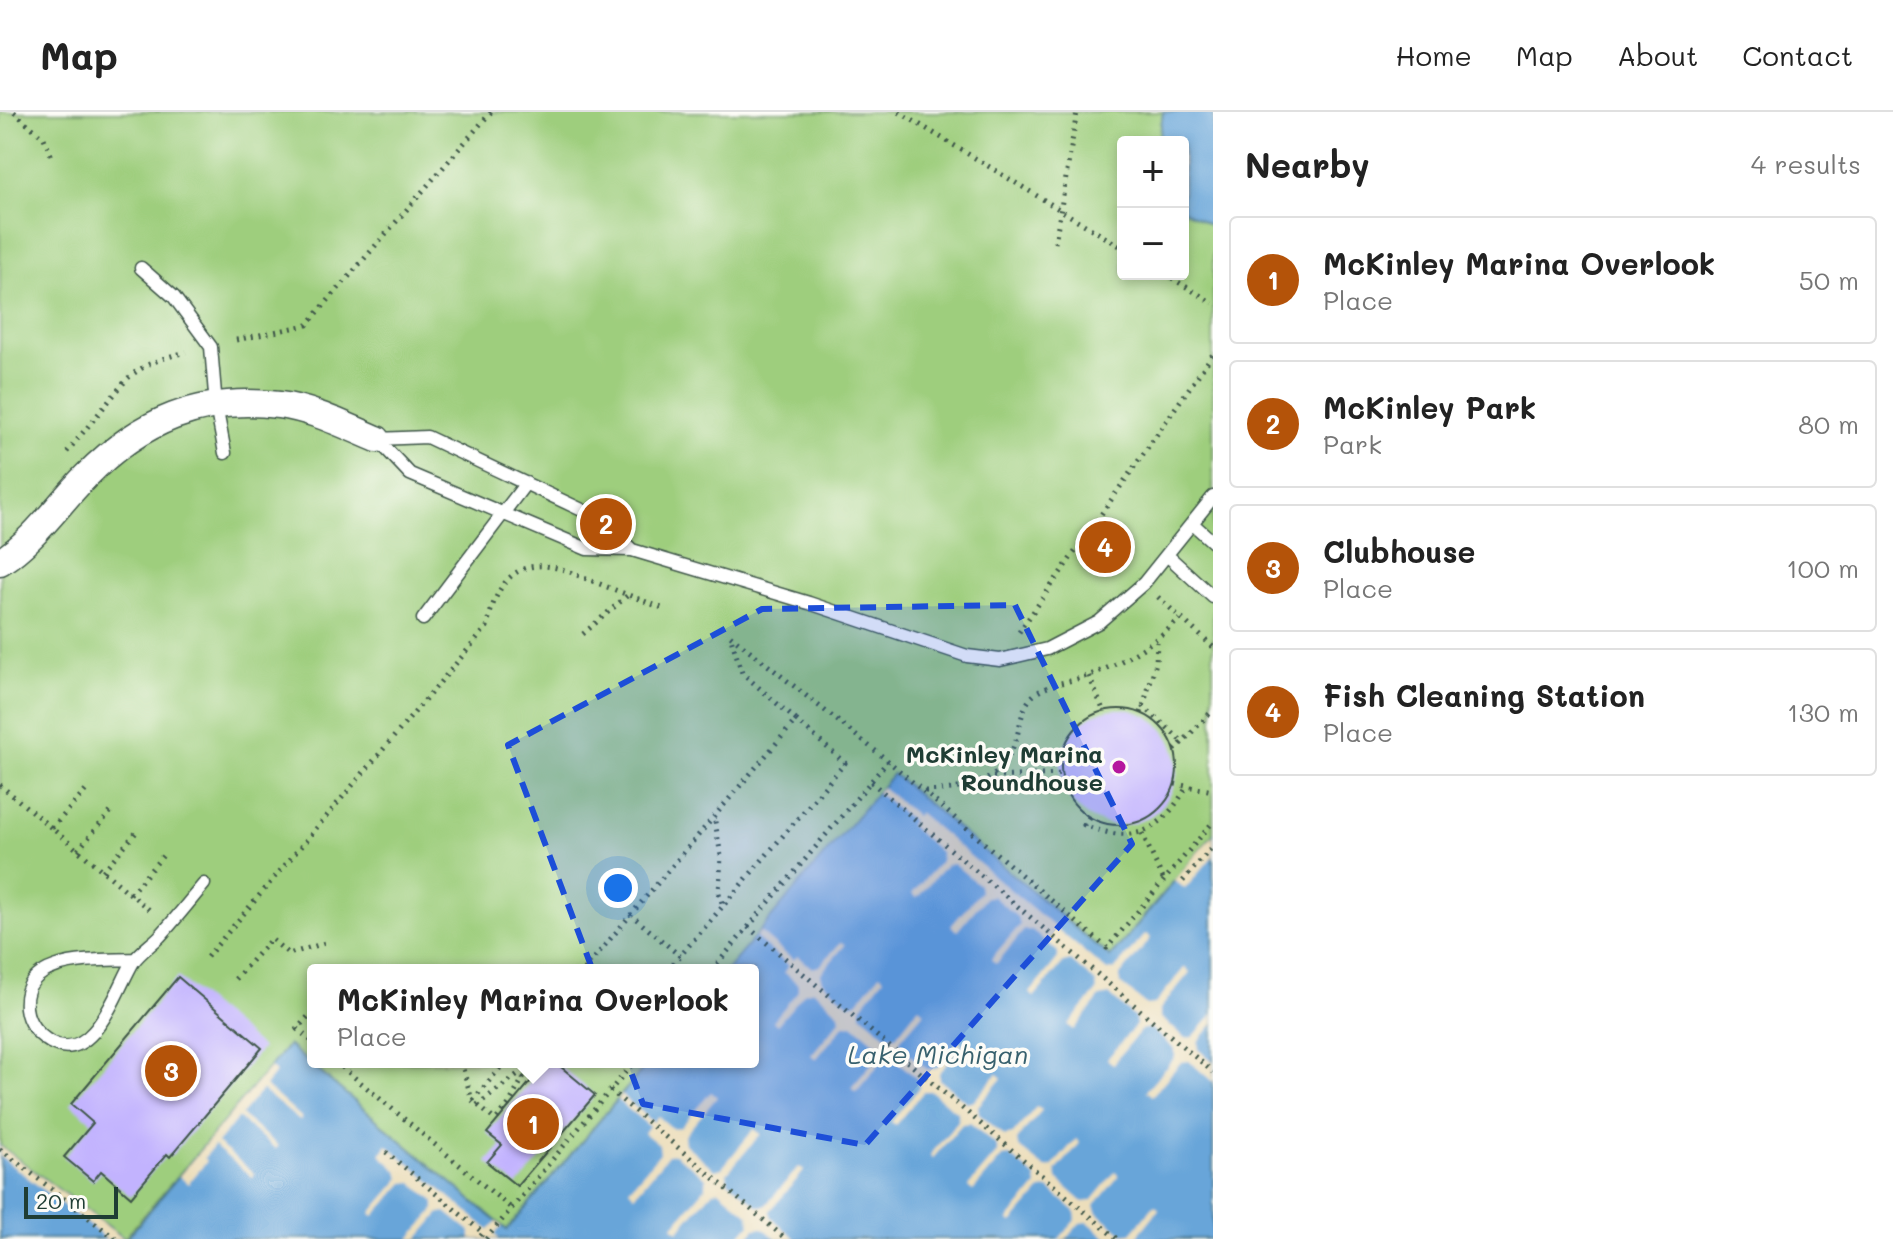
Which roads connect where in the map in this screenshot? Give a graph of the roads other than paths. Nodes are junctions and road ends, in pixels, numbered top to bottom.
1 (141, 268) dead end
2 (216, 406) junction
3 (377, 439) junction
4 (225, 453) dead end
5 (526, 483) junction
6 (1213, 497) edge
7 (502, 513) junction
8 (1193, 524) junction
9 (1213, 542) edge
10 (632, 550) junction
11 (1168, 556) junction
12 (0, 562) edge
13 (1213, 597) edge
14 (423, 619) dead end
15 (204, 884) dead end
16 (134, 959) junction

1 - 2 lane
2 - 3 street
2 - 4 lane
2 - 12 street
3 - 5 lane
3 - 7 lane
5 - 7 lane
5 - 10 lane
6 - 8 lane
7 - 10 lane
7 - 14 lane
8 - 9 lane
8 - 11 lane
10 - 11 lane
11 - 13 lane
15 - 16 lane
16 - 16 lane

